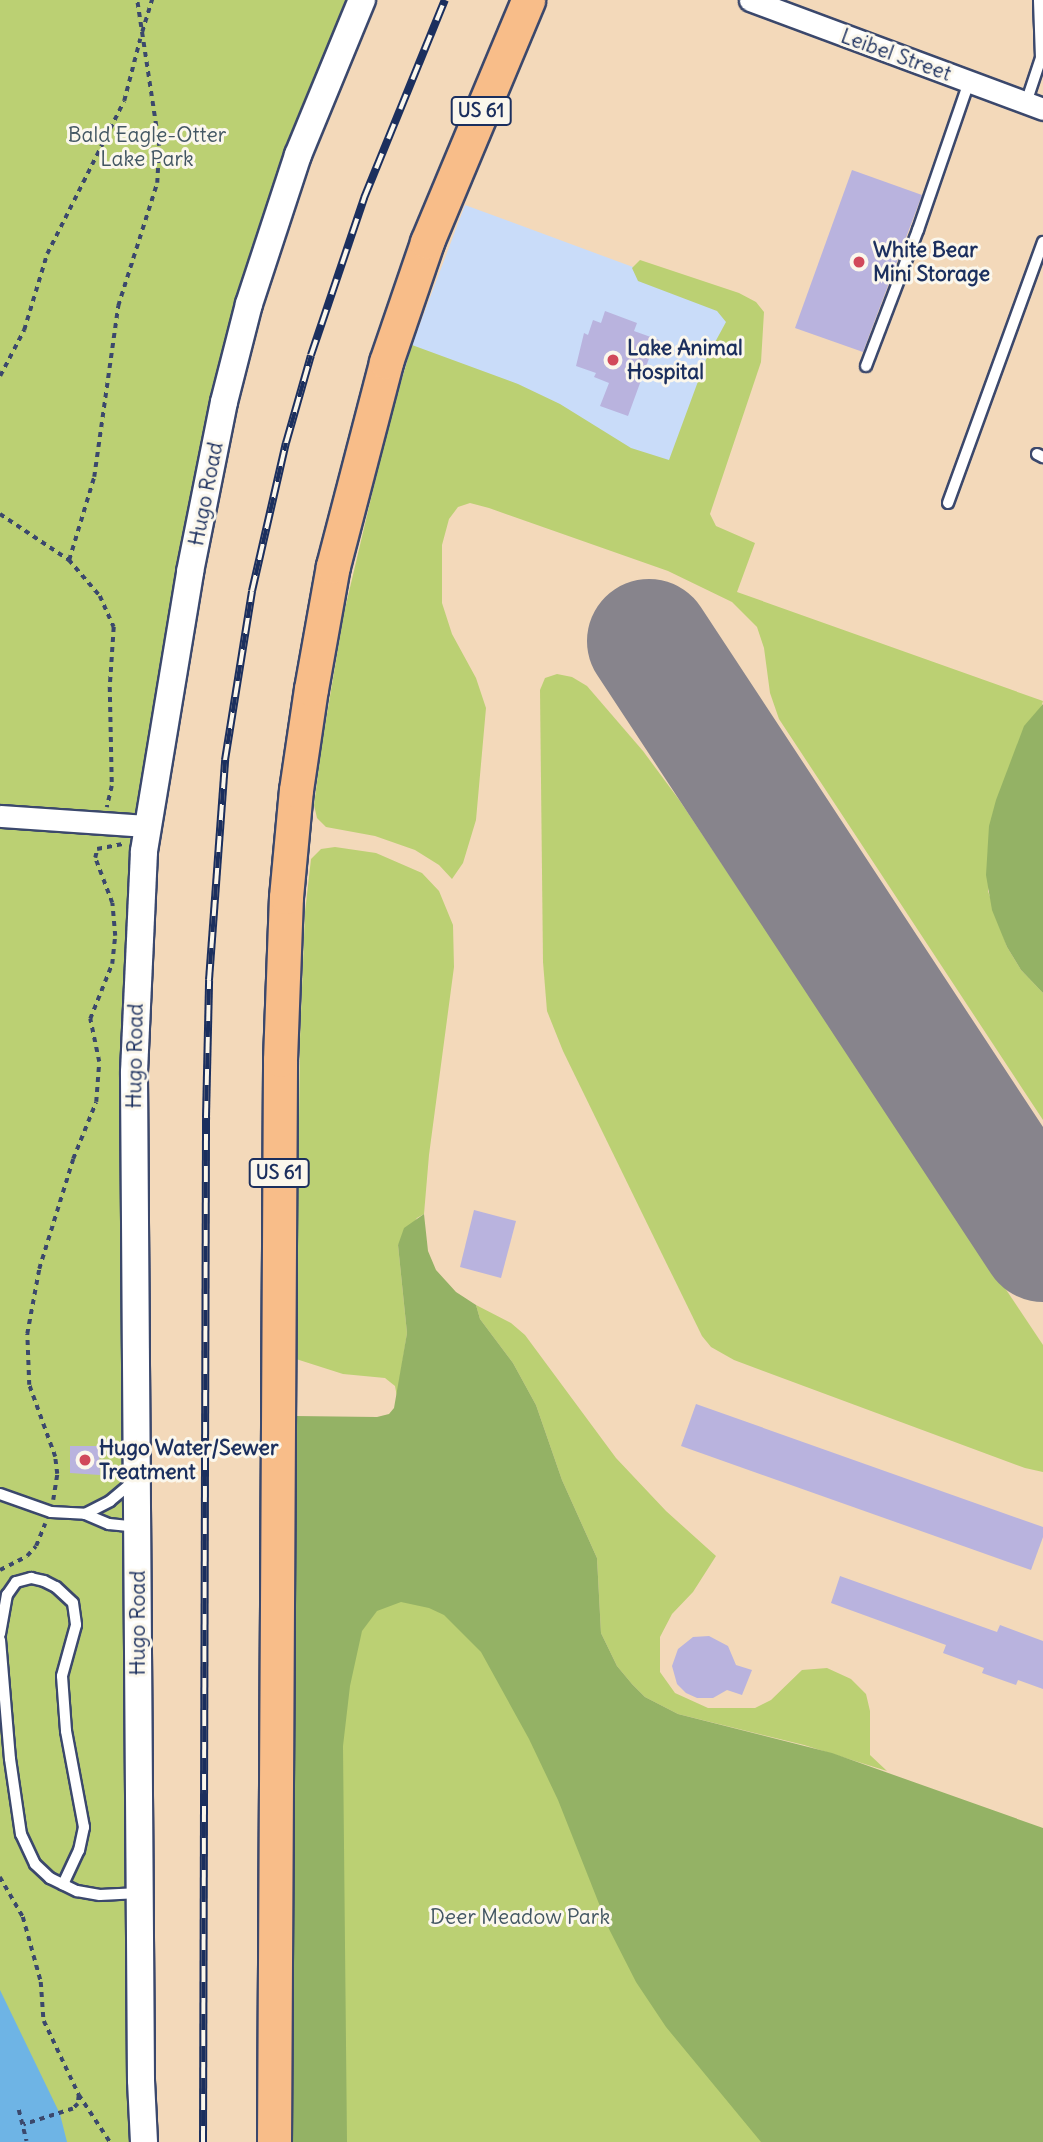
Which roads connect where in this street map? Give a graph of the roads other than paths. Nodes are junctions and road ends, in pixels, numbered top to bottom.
1 (362, 0) edge
2 (528, 0) edge
3 (750, 0) edge
4 (1039, 0) edge
5 (969, 82) junction
6 (1034, 106) edge
7 (1043, 242) edge
8 (866, 366) dead end
9 (948, 503) dead end
10 (0, 816) edge
11 (147, 826) junction
12 (137, 1479) junction
13 (0, 1494) edge
14 (85, 1514) junction
15 (138, 1527) junction
16 (0, 1637) edge
17 (63, 1884) junction
18 (139, 1893) junction
19 (144, 2142) edge
20 (274, 2142) edge

1 - 11 street, Hugo Road
2 - 20 main road, US 61
3 - 5 street, Leibel Street
4 - 6 lane
5 - 6 street, Leibel Street
5 - 8 lane
7 - 9 lane
10 - 11 street
11 - 12 street, Hugo Road
12 - 14 lane
12 - 15 street, Hugo Road
13 - 14 lane
14 - 15 lane
15 - 18 street, Hugo Road
16 - 17 lane
16 - 17 lane
17 - 18 lane
18 - 19 street, Hugo Road

